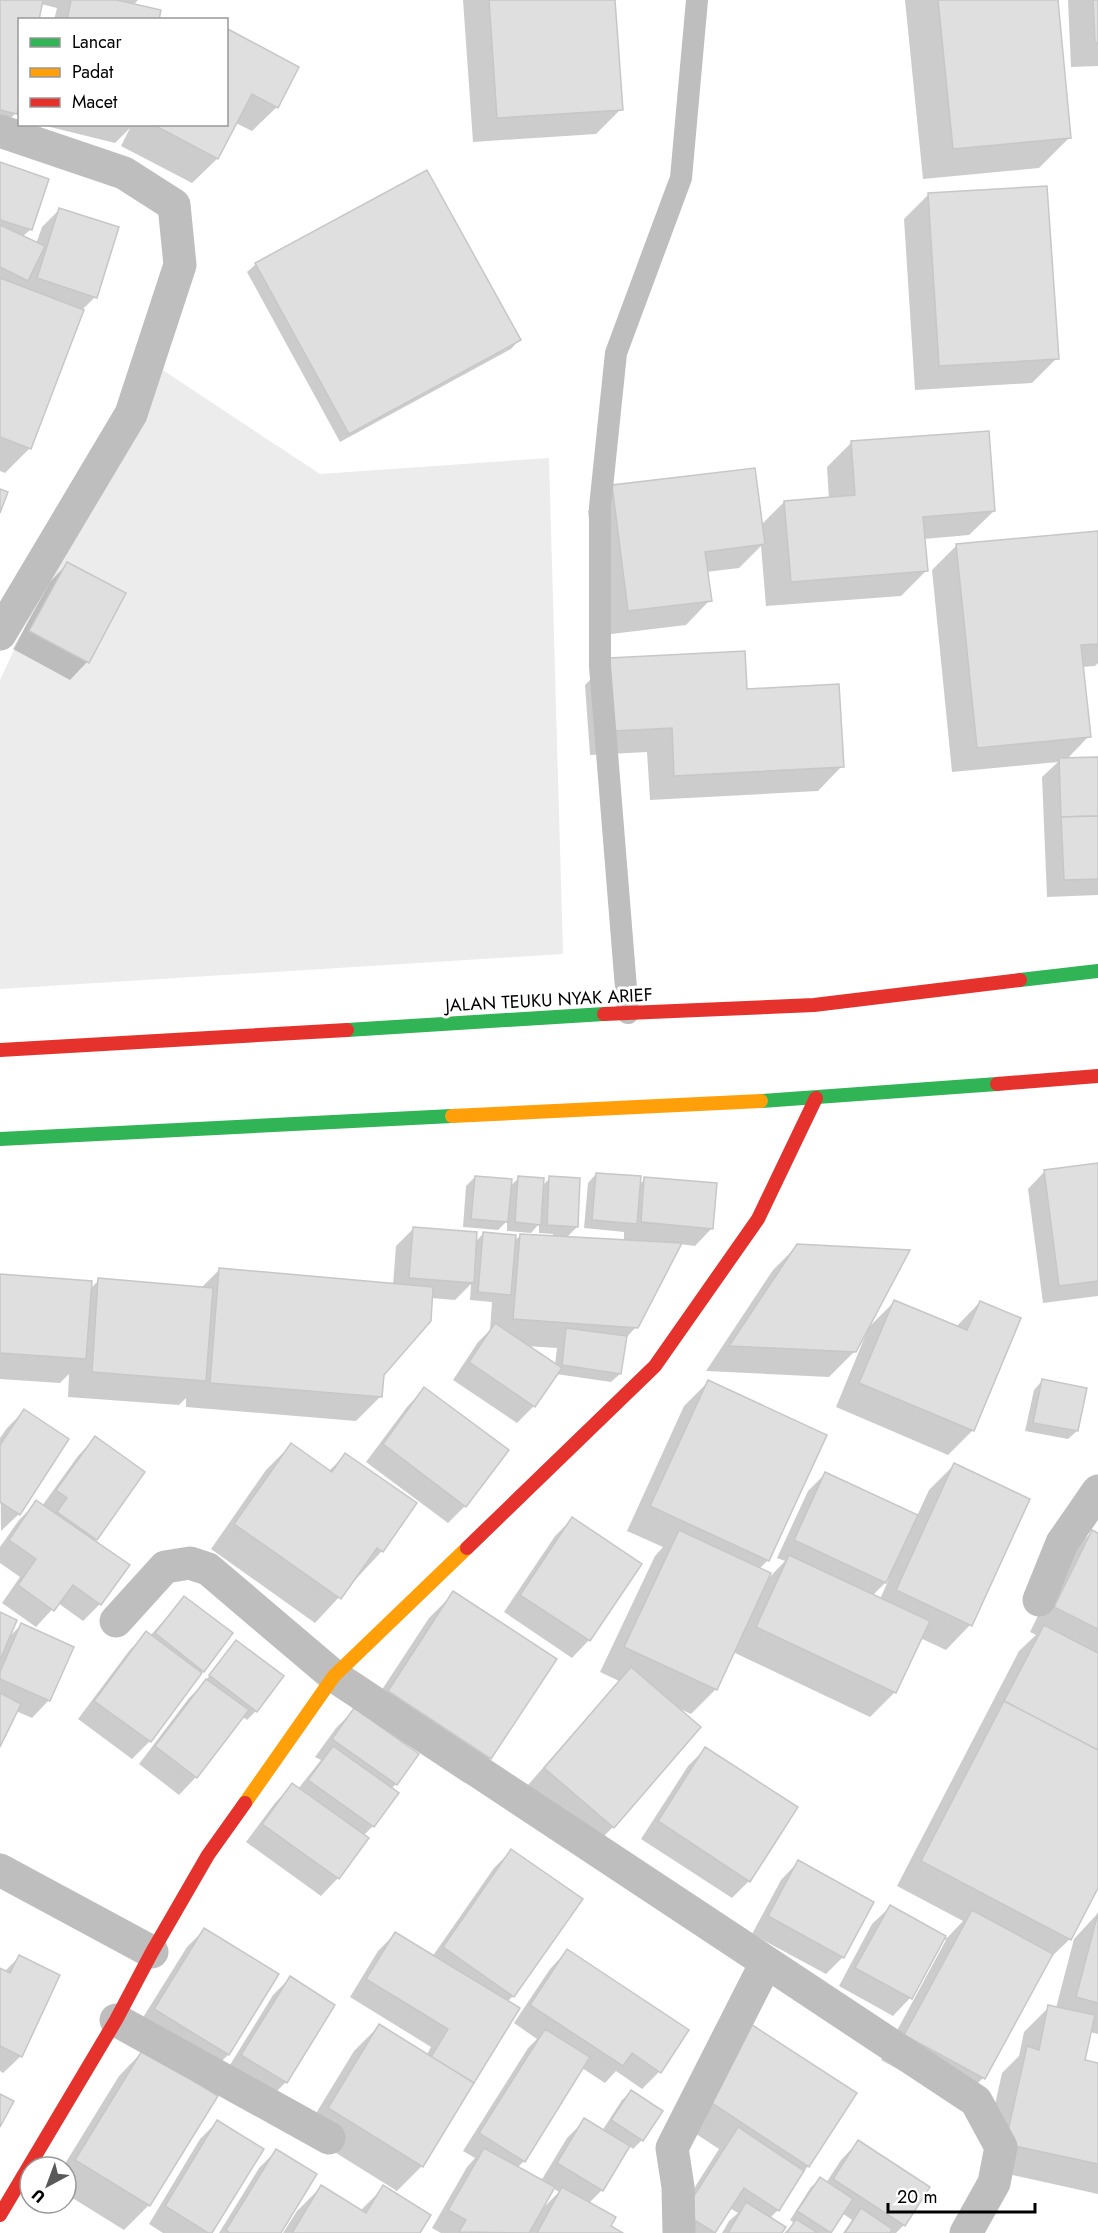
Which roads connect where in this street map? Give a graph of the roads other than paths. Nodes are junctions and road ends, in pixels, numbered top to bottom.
1 (697, 0) edge
2 (0, 130) edge
3 (0, 634) edge
4 (1098, 971) edge
5 (628, 1013) junction
6 (0, 1050) edge
7 (1098, 1076) edge
8 (816, 1098) junction
9 (0, 1139) edge
10 (1098, 1491) edge
11 (1039, 1600) dead end
12 (116, 1621) dead end
13 (334, 1676) junction
14 (0, 1870) edge
15 (152, 1952) junction
16 (766, 1963) junction
17 (116, 2020) junction
18 (329, 2138) dead end
19 (0, 2215) edge
20 (678, 2233) edge
21 (966, 2233) edge

1 - 5 lane
2 - 3 street
4 - 5 main road, JALAN TEUKU NYAK ARIEF
5 - 6 main road, JALAN TEUKU NYAK ARIEF
7 - 8 main road
8 - 9 main road
8 - 13 main road
10 - 11 street
12 - 13 street
13 - 15 main road
13 - 16 street
14 - 15 street
15 - 17 main road
16 - 20 street
16 - 21 street
17 - 18 street
17 - 19 main road

